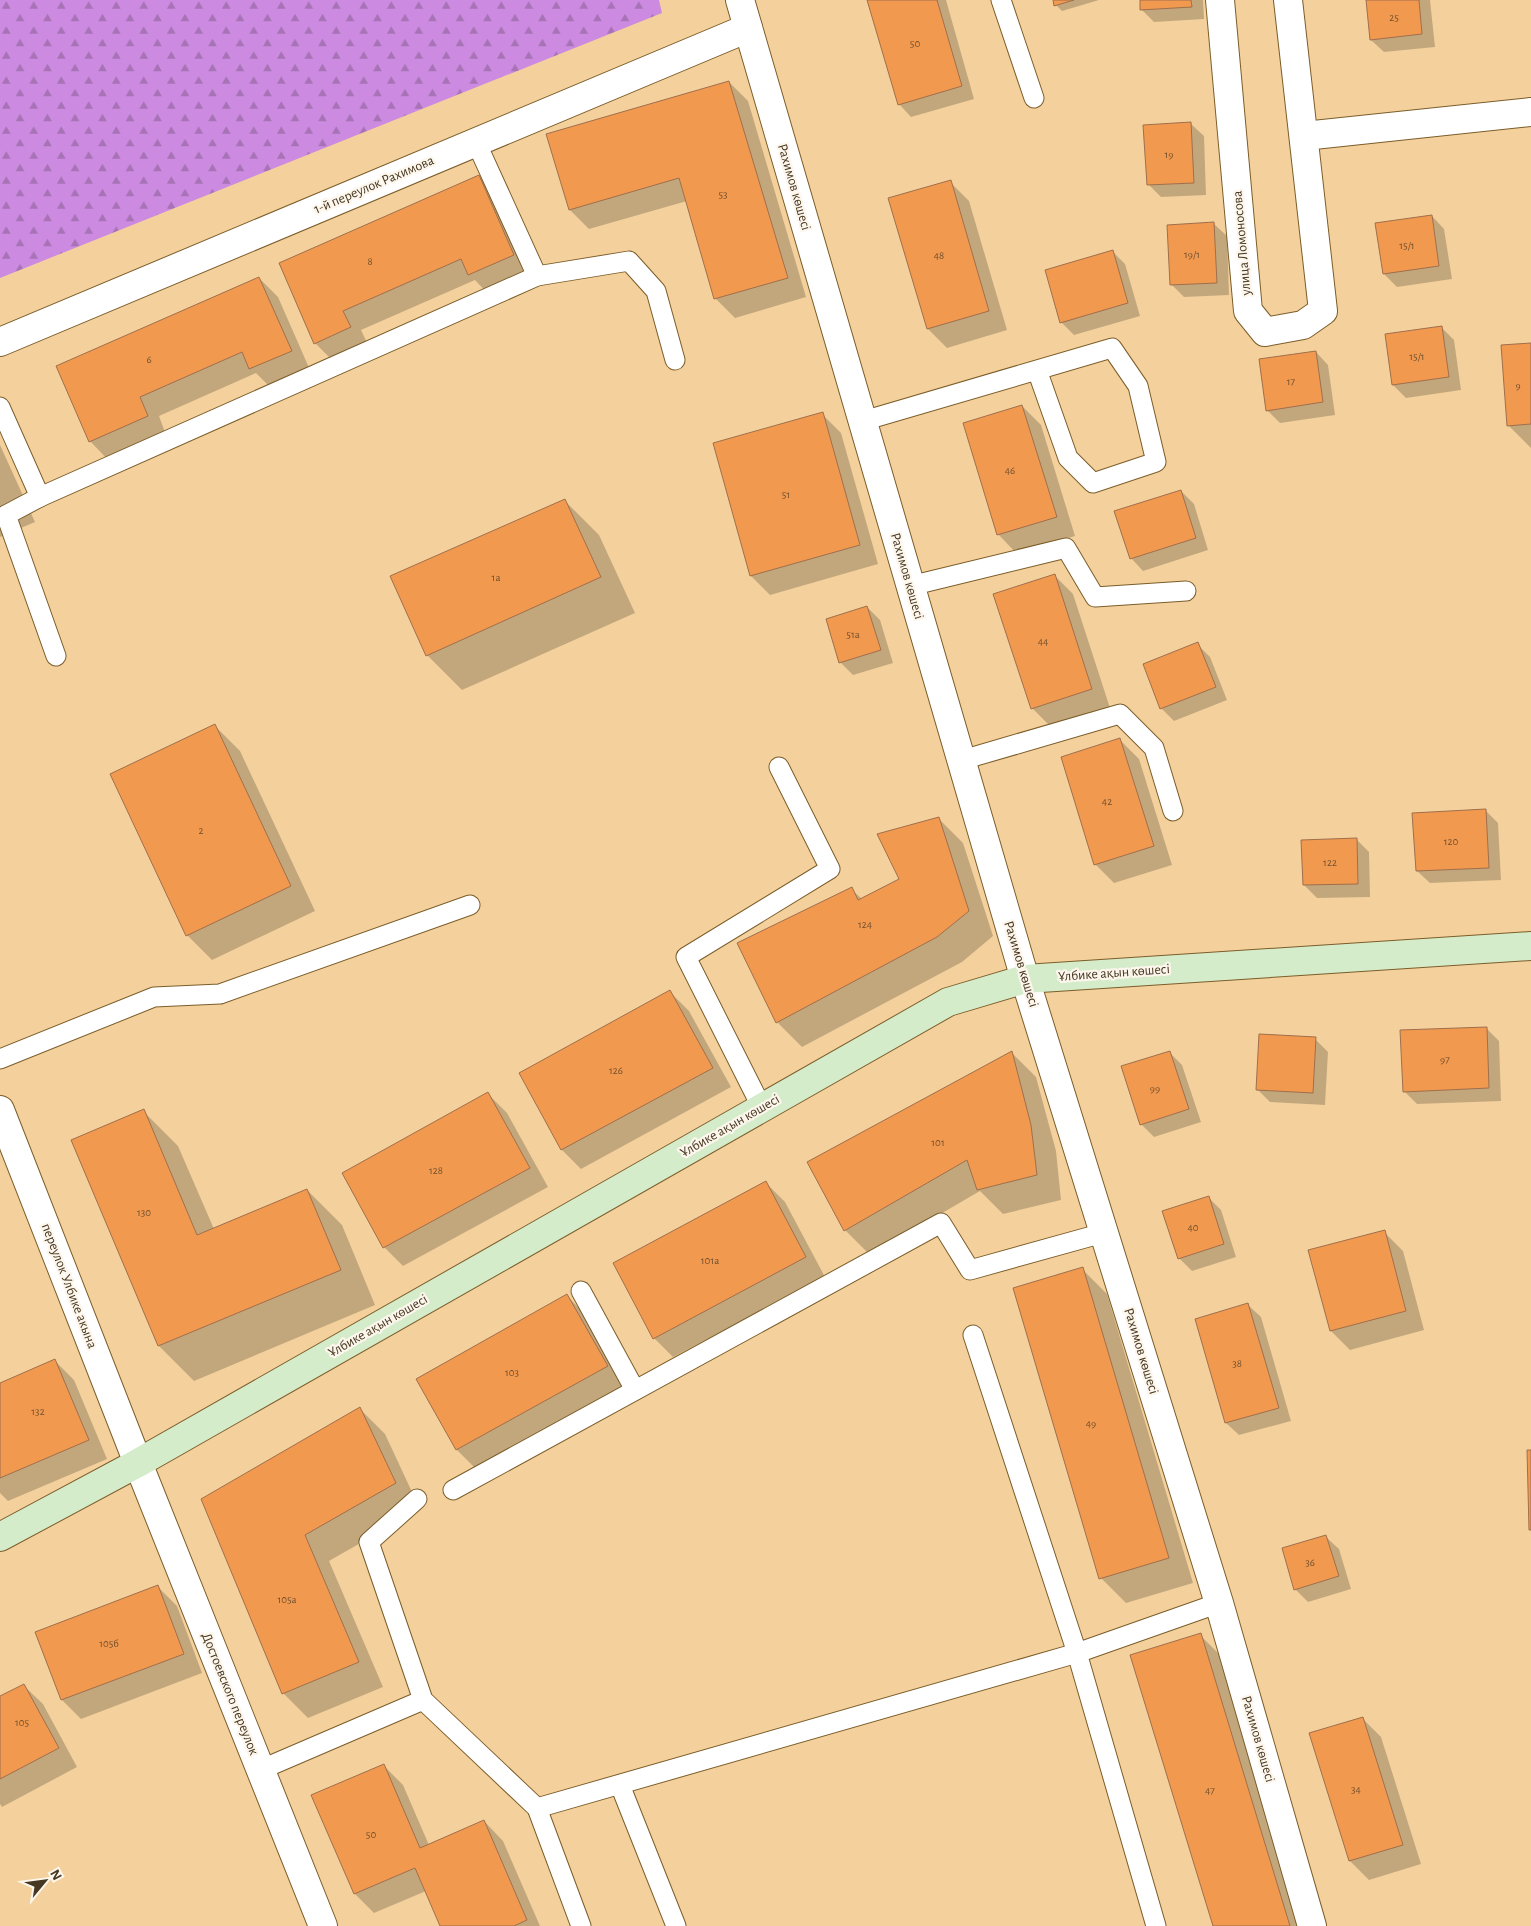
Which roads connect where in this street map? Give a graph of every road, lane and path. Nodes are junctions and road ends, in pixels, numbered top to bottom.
1 (740, 0) edge
2 (1001, 0) edge
3 (1220, 0) edge
4 (1288, 0) edge
5 (748, 28) junction
6 (1034, 98) dead end
7 (1531, 112) edge
8 (1304, 136) junction
9 (476, 142) junction
10 (537, 276) junction
11 (0, 342) edge
12 (675, 360) dead end
13 (1037, 370) junction
14 (0, 407) edge
15 (863, 421) junction
16 (40, 497) junction
17 (910, 586) junction
18 (1186, 591) dead end
19 (56, 656) dead end
20 (962, 760) junction
21 (779, 767) dead end
22 (1173, 811) dead end
23 (470, 905) dead end
24 (1531, 946) edge
25 (1025, 978) junction
26 (0, 1058) edge
27 (762, 1108) junction
28 (0, 1110) edge
29 (1103, 1232) junction
30 (581, 1292) dead end
31 (973, 1335) dead end
32 (635, 1390) junction
33 (138, 1463) junction
34 (453, 1490) dead end
35 (417, 1499) dead end
36 (0, 1537) edge
37 (1220, 1603) junction
38 (1077, 1652) junction
39 (423, 1700) junction
40 (260, 1770) junction
41 (620, 1785) junction
42 (537, 1808) junction
43 (323, 1926) edge
44 (581, 1926) edge
45 (676, 1926) edge
46 (1156, 1926) edge
47 (1312, 1926) edge

1 - 5 street, Рахимов көшесі
2 - 6 lane
3 - 8 street, улица Ломоносова
4 - 8 street, улица Ломоносова
5 - 9 street, 1-й переулок Рахимова
5 - 15 street, Рахимов көшесі
7 - 8 street
9 - 10 lane
9 - 11 street, 1-й переулок Рахимова
10 - 12 lane
10 - 16 lane
13 - 13 lane
13 - 15 lane
14 - 16 lane
15 - 17 street, Рахимов көшесі
16 - 19 lane
17 - 18 lane
17 - 20 street, Рахимов көшесі
20 - 22 lane
20 - 25 street, Рахимов көшесі
21 - 27 lane
23 - 26 lane
24 - 25 main road, Ұлбике ақын көшесі
25 - 27 main road, Ұлбике ақын көшесі
25 - 29 street, Рахимов көшесі
27 - 33 main road, Ұлбике ақын көшесі
28 - 33 street, переулок Улбике акына
29 - 32 lane
29 - 37 street, Рахимов көшесі
30 - 32 lane
31 - 38 lane
32 - 34 lane
33 - 36 main road, Ұлбике ақын көшесі
33 - 40 street, Достоевского переулок
35 - 39 lane
37 - 38 lane
37 - 47 street, Рахимов көшесі
38 - 41 lane
38 - 46 lane
39 - 40 lane
39 - 42 lane
40 - 43 street, Достоевского переулок
41 - 42 lane
41 - 45 lane
42 - 44 lane

